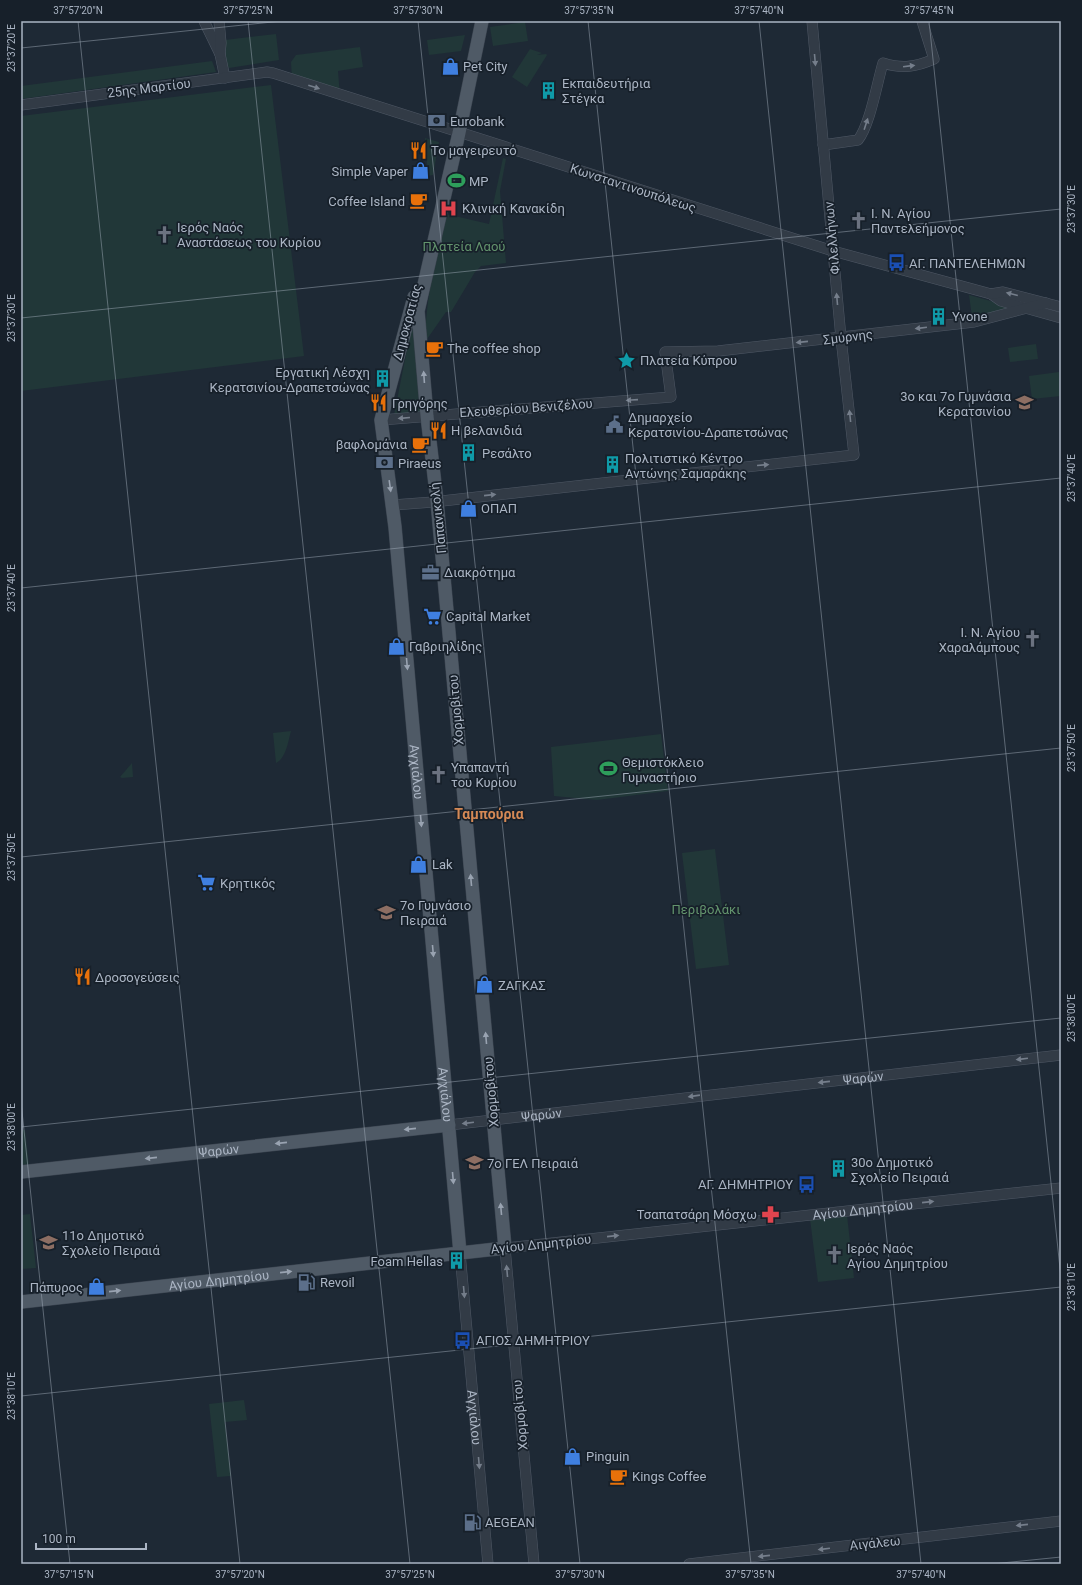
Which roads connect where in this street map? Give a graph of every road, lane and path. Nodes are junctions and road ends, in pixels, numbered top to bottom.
1 (204, 21) edge
2 (219, 21) edge
3 (474, 21) edge
4 (482, 21) edge
5 (812, 21) edge
6 (922, 21) edge
7 (220, 54) junction
8 (277, 75) joint
9 (225, 78) junction
10 (21, 104) edge
11 (455, 132) junction
12 (823, 145) junction
13 (833, 251) junction
14 (991, 294) junction
15 (1046, 303) junction
16 (1061, 307) edge
17 (1028, 308) junction
18 (1061, 318) edge
19 (841, 338) junction
20 (671, 397) joint
21 (426, 416) junction
22 (381, 420) junction
23 (437, 501) junction
24 (393, 504) junction
25 (448, 620) joint
26 (403, 625) joint
27 (1061, 1055) edge
28 (493, 1120) junction
29 (449, 1125) junction
30 (21, 1172) edge
31 (1061, 1188) edge
32 (505, 1248) junction
33 (460, 1253) junction
34 (21, 1302) edge
35 (1061, 1521) edge
36 (488, 1564) edge
37 (534, 1564) edge
38 (689, 1564) edge

1 - 7 street
2 - 7 street
3 - 11 main road, Δημοκρατίας
4 - 11 main road, Δημοκρατίας
5 -> 12 street, Φιλελλήνων
12 -> 6 street
7 - 9 street
8 - 9 street, 25ης Μαρτίου
8 -> 11 street, Κωνσταντινουπόλεως
9 - 10 street, 25ης Μαρτίου
11 - 13 street, Κωνσταντινουπόλεως
21 -> 11 main road, Δημοκρατίας
11 - 22 main road, Δημοκρατίας
12 - 13 street, Φιλελλήνων
13 - 14 street, Κωνσταντινουπόλεως
19 -> 13 street, Φιλελλήνων
15 -> 14 street, Κωνσταντινουπόλεως
14 - 17 street, Κωνσταντινουπόλεως
15 - 16 street, Κωνσταντινουπόλεως
15 - 17 street, Σμύρνης
17 - 18 street, Κωνσταντινουπόλεως
17 -> 19 street, Σμύρνης
19 -> 20 street, Σμύρνης
23 -> 19 street, Φιλελλήνων
20 -> 21 street, Ελευθερίου Βενιζέλου
21 -> 22 street, Ελευθερίου Βενιζέλου
21 - 23 main road, Παπανικολή
22 -> 24 main road, Δημοκρατίας
23 - 24 street
23 - 25 main road, Παπανικολή
24 - 26 main road, Δημοκρατίας
28 -> 25 main road, Χορμοβίτου
26 -> 29 main road, Αγχιάλου
27 -> 28 street, Ψαρών
28 -> 29 street, Ψαρών
32 -> 28 main road, Χορμοβίτου
29 -> 30 main road, Ψαρών
29 -> 33 main road, Αγχιάλου
32 -> 31 street, Αγίου Δημητρίου
32 - 33 main road, Αγίου Δημητρίου
37 -> 32 street, Χορμοβίτου
34 -> 33 main road, Αγίου Δημητρίου
33 -> 36 street, Αγχιάλου
35 -> 38 street, Αιγάλεω

